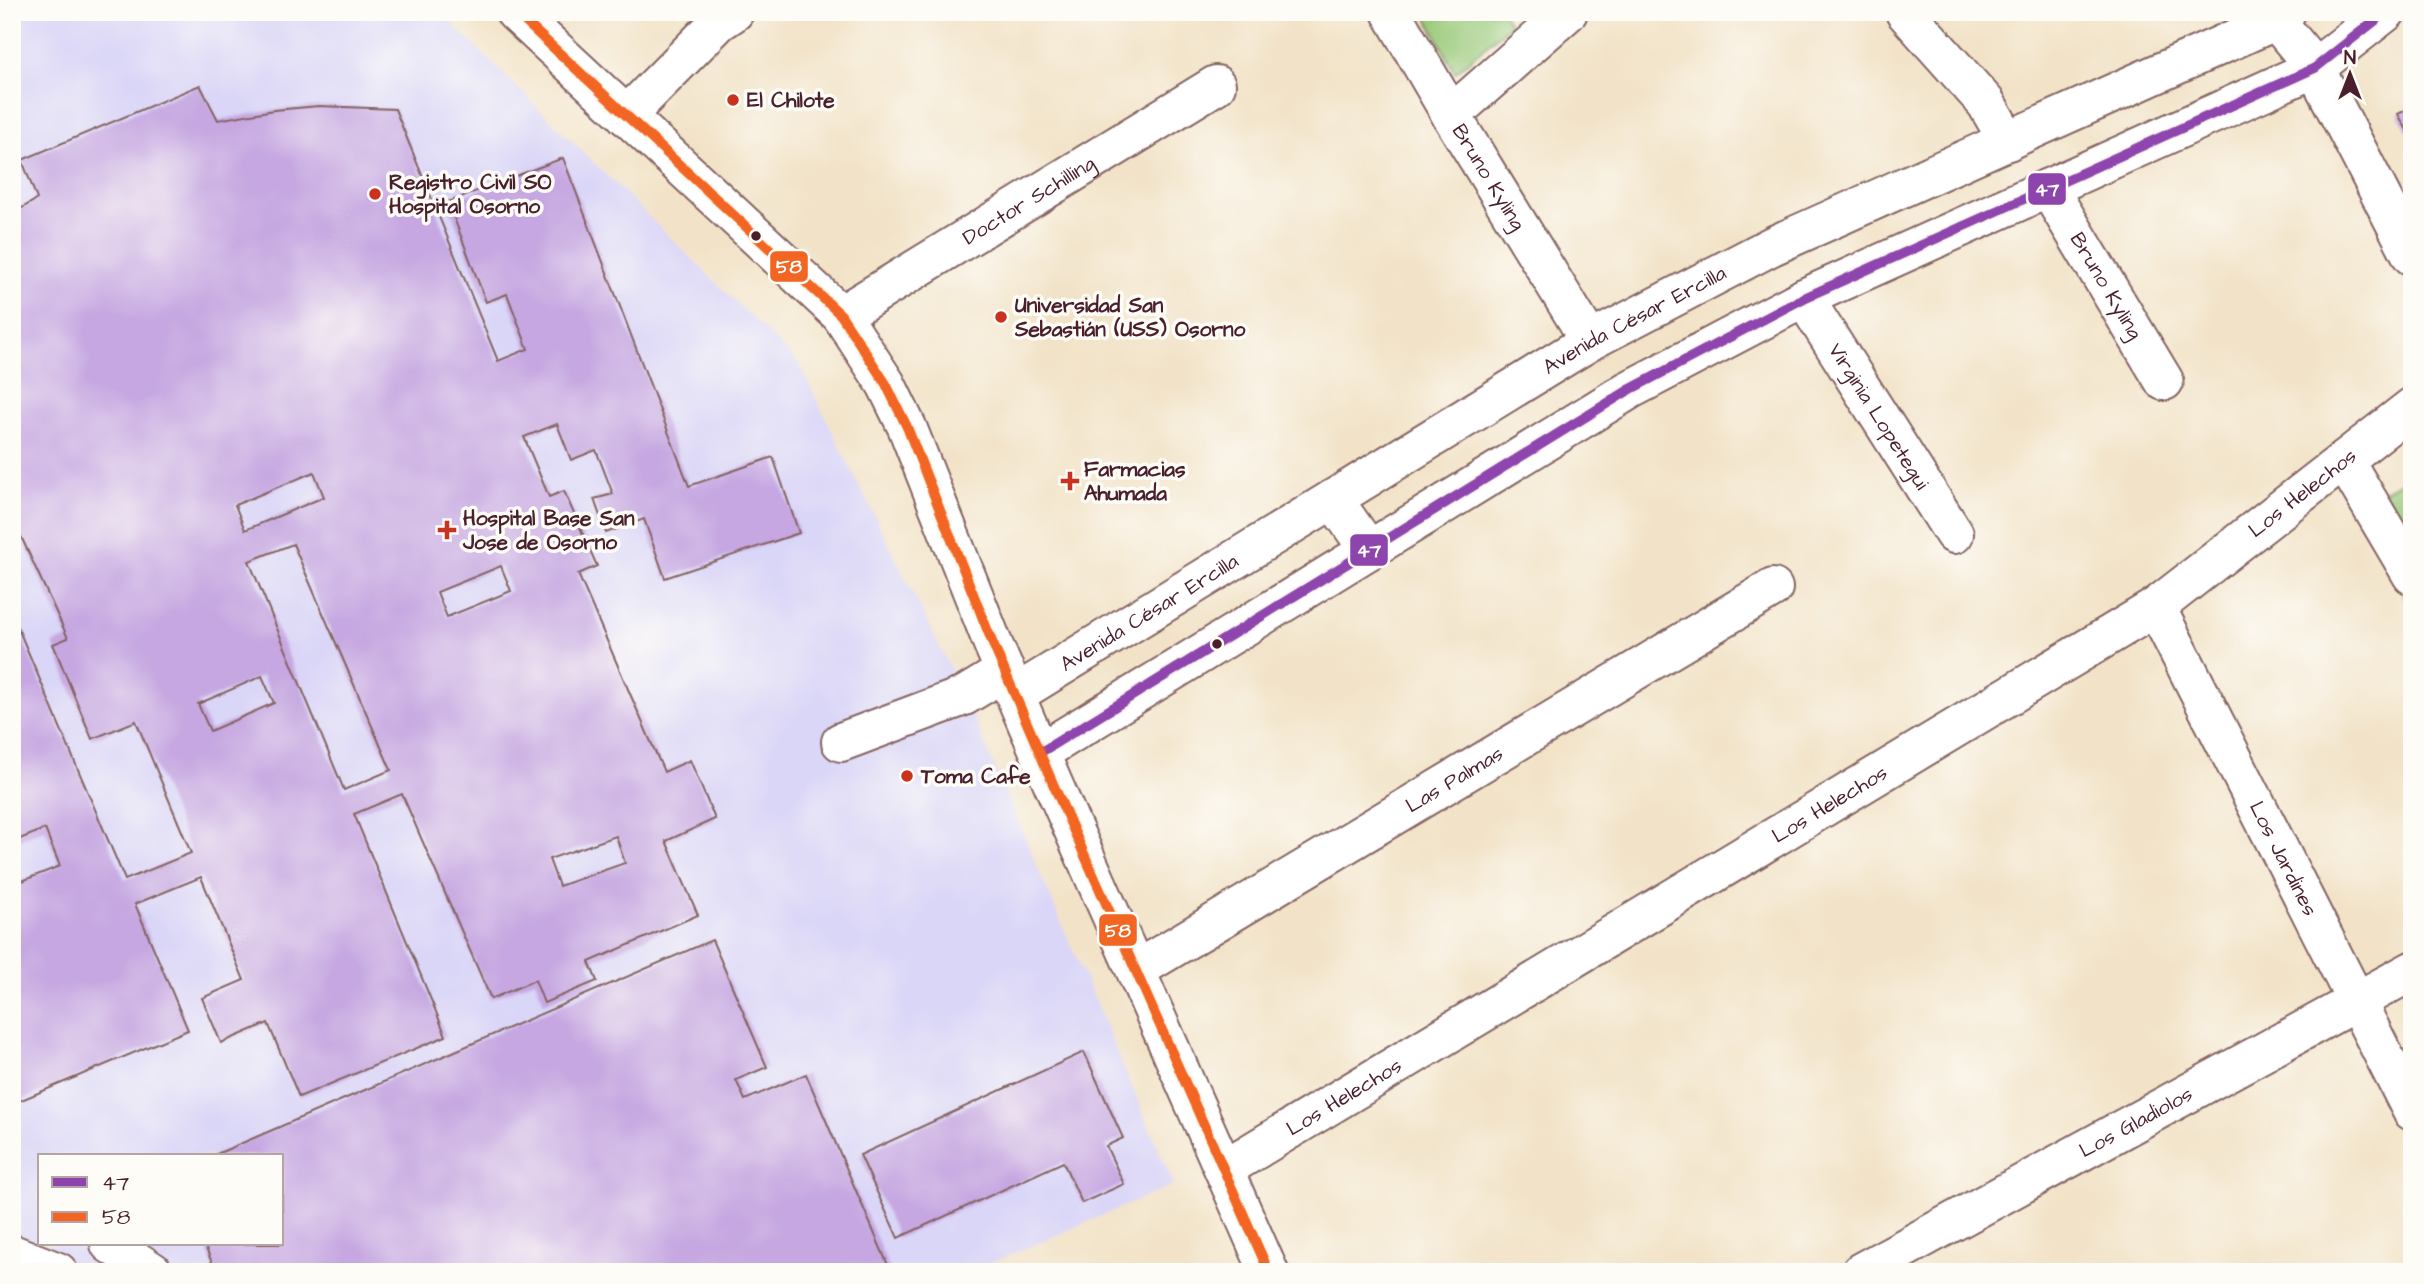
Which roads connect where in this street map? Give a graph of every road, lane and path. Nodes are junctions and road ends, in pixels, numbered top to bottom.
1 (515, 12) edge
2 (734, 12) edge
3 (1391, 12) edge
4 (1569, 12) edge
5 (1905, 12) edge
6 (2386, 12) edge
7 (2277, 15) edge
8 (2315, 68) junction
9 (1216, 85) dead end
10 (1451, 115) junction
11 (626, 116) junction
12 (1992, 148) junction
13 (2048, 188) junction
14 (2010, 206) junction
15 (2412, 256) edge
16 (1804, 298) junction
17 (1653, 308) junction
18 (841, 315) junction
19 (1590, 341) junction
20 (1686, 359) junction
21 (2164, 381) dead end
22 (2412, 407) edge
23 (2344, 460) junction
24 (1333, 499) junction
25 (1954, 534) dead end
26 (1369, 550) junction
27 (2412, 575) edge
28 (1773, 588) dead end
29 (2156, 607) junction
30 (1010, 683) junction
31 (841, 742) dead end
32 (1041, 752) junction
33 (1136, 970) junction
34 (2412, 971) edge
35 (2355, 1002) junction
36 (2412, 1111) edge
37 (1224, 1169) junction
38 (86, 1246) edge
39 (113, 1246) edge
40 (12, 1254) edge
41 (1902, 1263) edge
42 (58, 1272) edge
43 (67, 1272) edge
44 (153, 1272) edge
45 (1269, 1272) edge
46 (1861, 1272) edge

1 - 11 street
2 - 11 street
3 - 10 street, Bruno Kyling
4 - 10 street
5 - 12 street
6 - 8 street
7 - 8 street
7 - 12 street, Avenida César Ercilla
8 - 13 street
8 - 15 street
9 - 18 street, Doctor Schilling
10 - 19 street, Bruno Kyling
11 - 18 street
12 - 14 street
12 - 17 street, Avenida César Ercilla
13 - 14 street
13 - 21 street, Bruno Kyling
14 - 16 street
16 - 20 street
16 - 25 street, Virginia Lopetegui
17 - 19 street, Avenida César Ercilla
17 - 20 street
18 - 30 street
19 - 24 street, Avenida César Ercilla
20 - 26 street
22 - 23 street, Los Helechos
23 - 27 street
23 - 29 street, Los Helechos
24 - 26 street
24 - 30 street, Avenida César Ercilla
26 - 32 street
28 - 33 street, Las Palmas
29 - 35 street, Los Jardines
29 - 37 street, Los Helechos
30 - 31 street, Avenida César Ercilla
30 - 32 street
32 - 33 street
33 - 37 street
34 - 35 street, Los Gladiolos
35 - 36 street, Los Jardines
35 - 41 street, Los Gladiolos
37 - 45 street
38 - 43 street
39 - 44 street
40 - 42 street
41 - 46 street, Los Gladiolos

